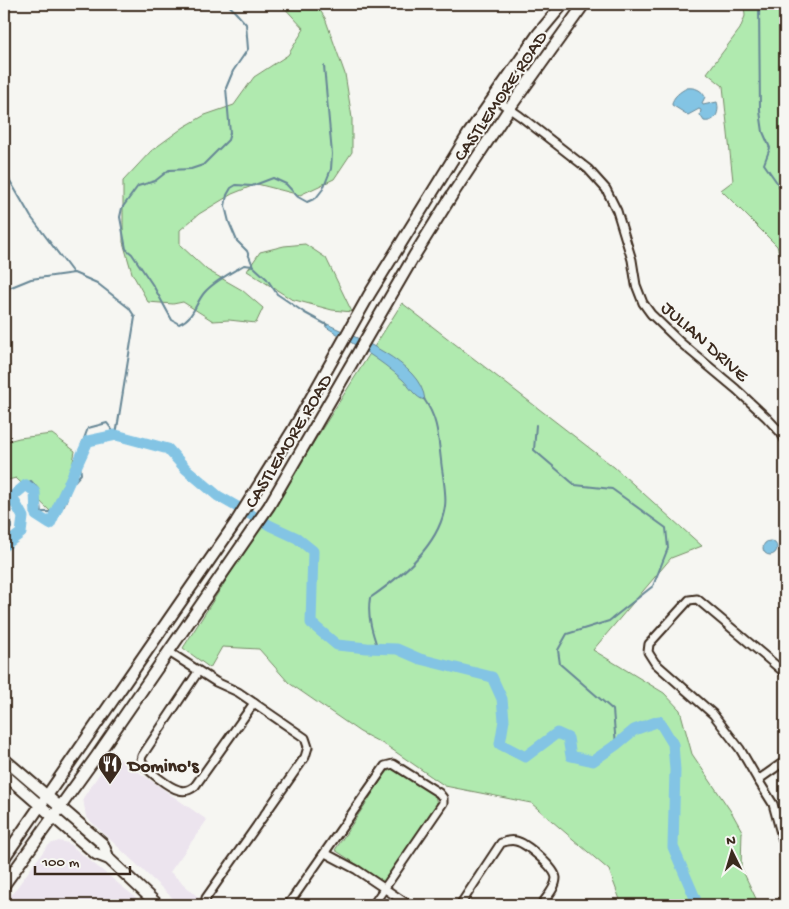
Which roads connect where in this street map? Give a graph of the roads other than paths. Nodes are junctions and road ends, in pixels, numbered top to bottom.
1 (563, 4) edge
2 (584, 4) edge
3 (494, 98) junction
4 (509, 109) junction
5 (398, 247) junction
6 (414, 256) junction
7 (369, 295) junction
8 (386, 304) junction
9 (784, 435) edge
10 (198, 577) junction
11 (213, 587) junction
12 (169, 652) junction
13 (198, 672) junction
14 (785, 673) edge
15 (254, 703) junction
16 (4, 758) edge
17 (785, 761) edge
18 (4, 774) edge
19 (758, 780) junction
20 (47, 796) junction
21 (40, 806) junction
22 (60, 807) junction
23 (53, 816) junction
24 (785, 848) edge
25 (325, 853) junction
26 (4, 858) edge
27 (109, 859) junction
28 (4, 885) edge
29 (384, 889) junction
30 (158, 905) edge
31 (205, 905) edge
32 (288, 905) edge
33 (373, 905) edge
34 (409, 905) edge
35 (460, 905) edge
36 (541, 905) edge

1 - 3 main road, CASTLEMORE ROAD
2 - 4 main road, CASTLEMORE ROAD
3 - 4 street, JULIAN DRIVE
3 - 5 main road, CASTLEMORE ROAD
4 - 6 main road, CASTLEMORE ROAD
4 - 9 street, JULIAN DRIVE
5 - 6 main road
5 - 7 main road, CASTLEMORE ROAD
6 - 8 main road, CASTLEMORE ROAD
7 - 8 main road
7 - 10 main road, CASTLEMORE ROAD
8 - 11 main road, CASTLEMORE ROAD
10 - 11 main road
10 - 20 main road, CASTLEMORE ROAD
11 - 12 main road, CASTLEMORE ROAD
12 - 13 street
12 - 22 main road, CASTLEMORE ROAD
13 - 15 street
13 - 15 street
14 - 19 street
15 - 31 street
16 - 20 main road
17 - 19 street
18 - 21 main road
19 - 24 street
20 - 21 main road, CASTLEMORE ROAD
20 - 22 main road
21 - 23 main road
21 - 26 main road, CASTLEMORE ROAD
22 - 23 main road, CASTLEMORE ROAD
22 - 27 main road
23 - 27 main road
23 - 28 main road, CASTLEMORE ROAD
25 - 29 street
25 - 29 street
25 - 32 street
27 - 30 main road
29 - 33 street
29 - 34 street
35 - 36 street

